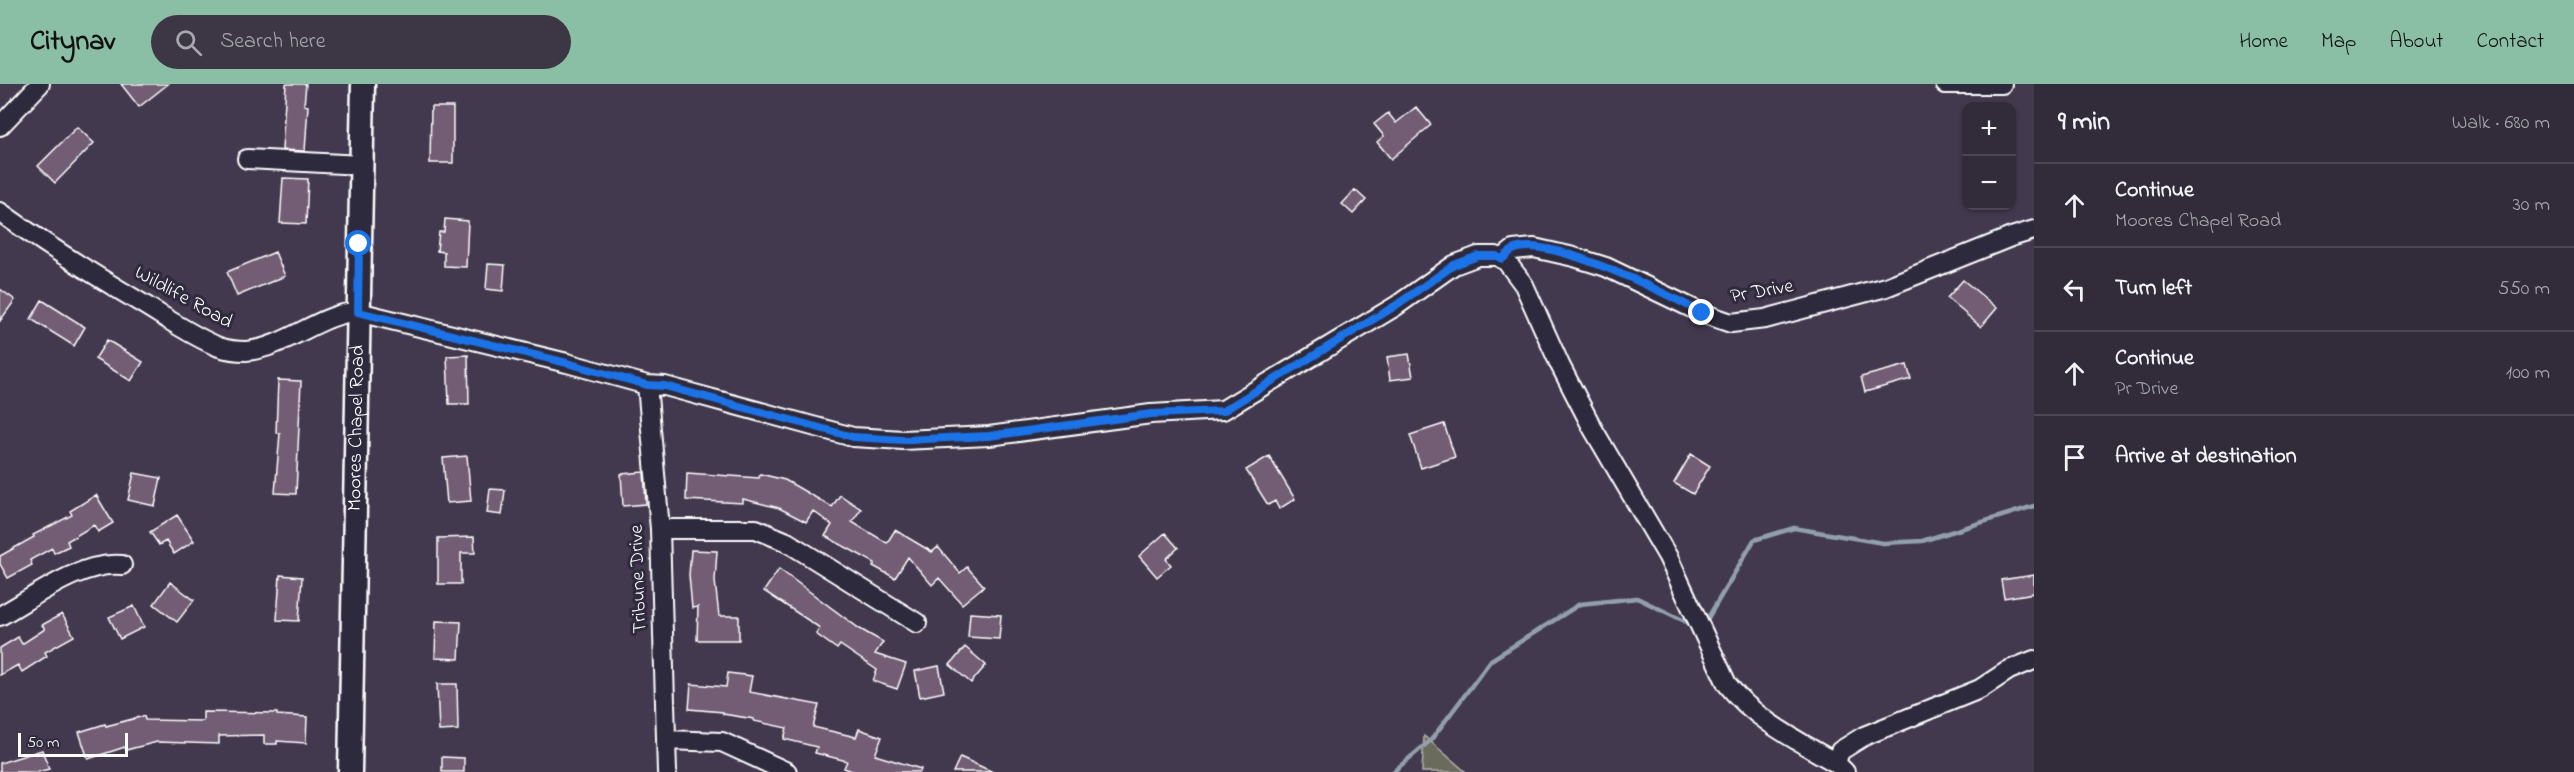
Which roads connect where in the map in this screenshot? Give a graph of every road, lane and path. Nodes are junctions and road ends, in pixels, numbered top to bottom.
1 (40, 84) edge
2 (363, 84) edge
3 (1945, 84) edge
4 (2002, 84) edge
5 (0, 126) edge
6 (247, 159) dead end
7 (361, 165) junction
8 (0, 212) edge
9 (2034, 230) edge
10 (1502, 259) junction
11 (358, 312) junction
12 (647, 385) junction
13 (660, 529) junction
14 (122, 565) dead end
15 (0, 616) edge
16 (917, 623) dead end
17 (2034, 660) edge
18 (666, 740) junction
19 (1840, 768) edge
20 (350, 772) edge
21 (667, 772) edge
22 (788, 772) edge

1 - 5 street
2 - 7 main road, Moores Chapel Road
3 - 4 street
6 - 7 street
7 - 11 main road, Moores Chapel Road
8 - 11 street, Wildlife Road
9 - 10 street, Pr Drive
10 - 12 street
10 - 19 street
11 - 12 street
11 - 20 main road, Moores Chapel Road
12 - 13 street, Tribune Drive
13 - 16 street
13 - 18 street, Tribune Drive
14 - 15 street
17 - 19 street
18 - 21 street, Tribune Drive
18 - 22 street

